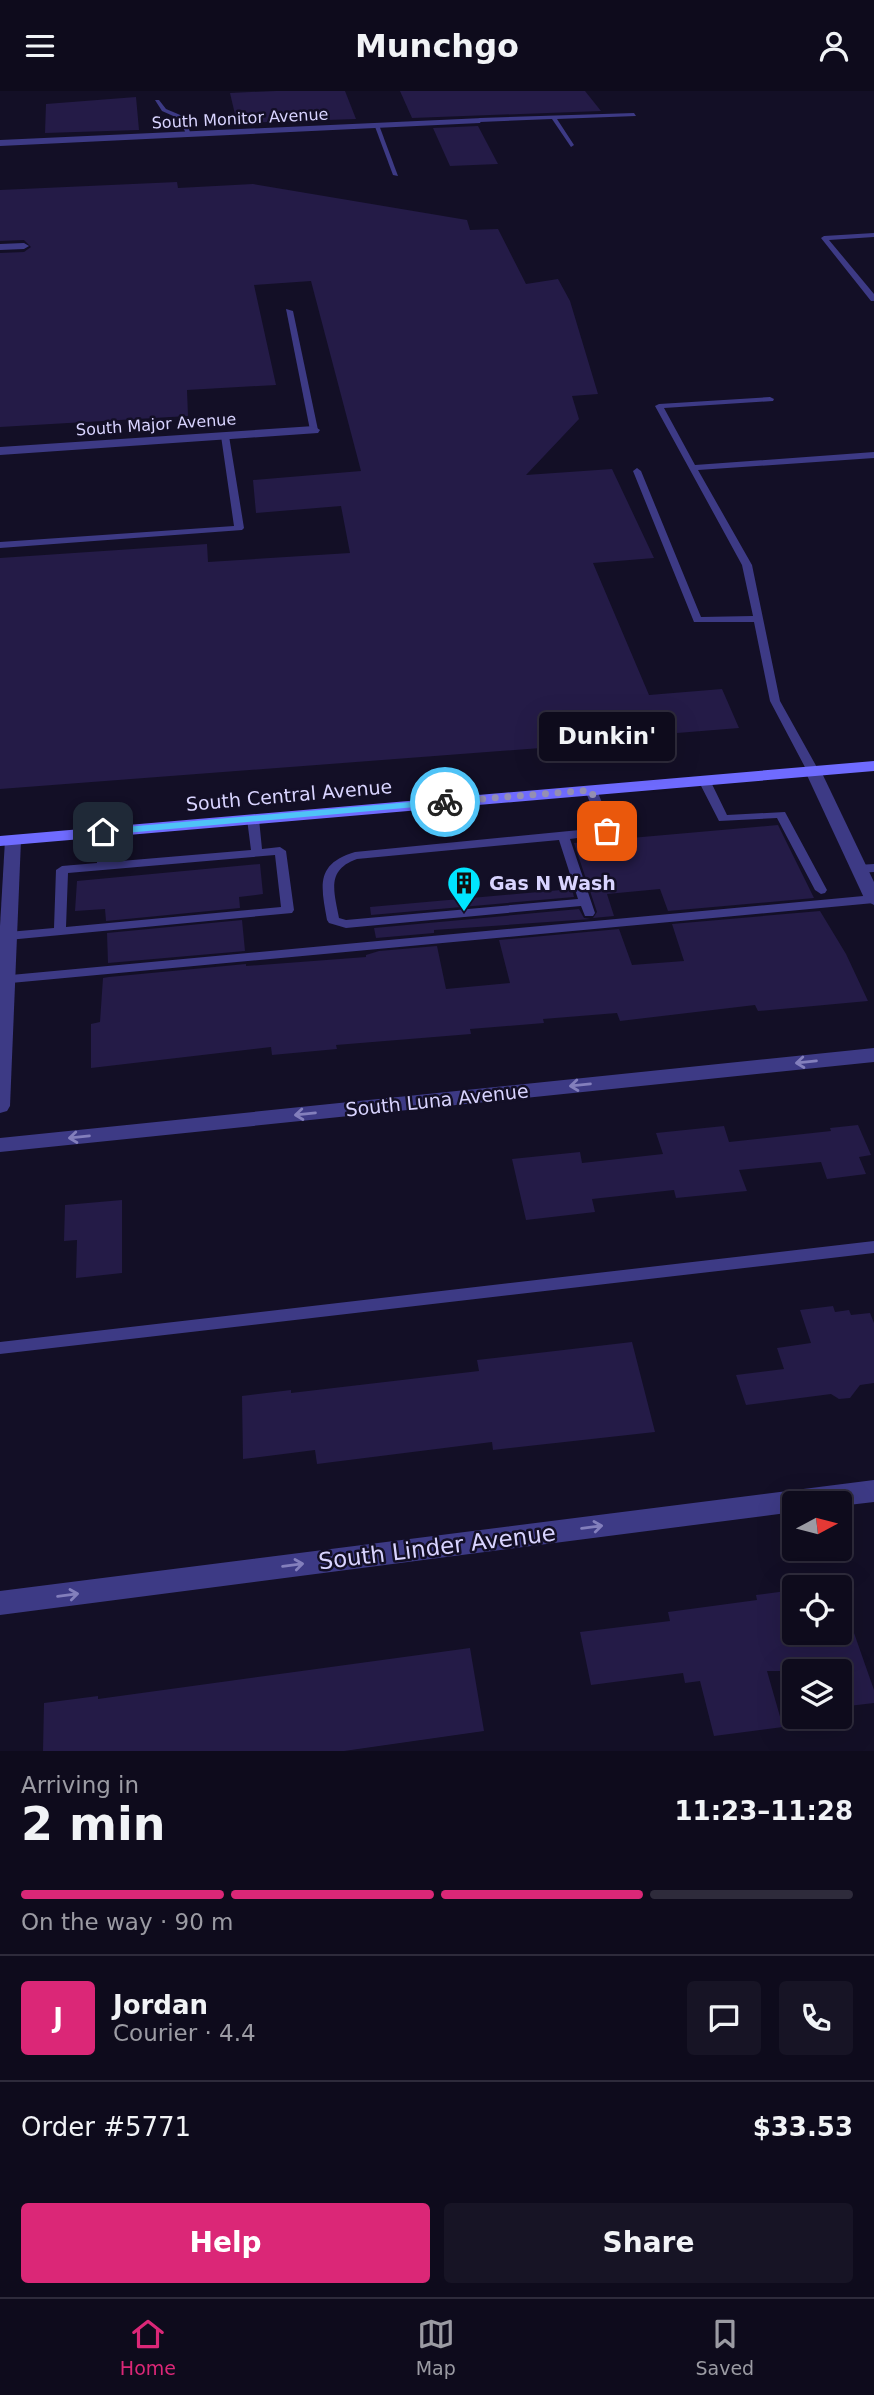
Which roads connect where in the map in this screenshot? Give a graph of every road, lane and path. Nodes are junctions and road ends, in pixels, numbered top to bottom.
1 (157, 101) dead end
2 (634, 115) dead end
3 (480, 120) joint
4 (555, 120) junction
5 (376, 125) junction
6 (189, 134) junction
7 (0, 143) edge
8 (570, 145) dead end
9 (396, 175) dead end
10 (874, 235) edge
11 (24, 246) dead end
12 (0, 247) edge
13 (874, 299) edge
14 (289, 311) dead end
15 (770, 399) dead end
16 (314, 430) joint
17 (225, 436) junction
18 (0, 451) edge
19 (874, 455) edge
20 (692, 468) junction
21 (637, 471) dead end
22 (0, 545) edge
23 (757, 619) junction
24 (874, 766) edge
25 (813, 771) junction
26 (704, 780) junction
27 (591, 790) junction
28 (253, 819) junction
29 (103, 832) junction
30 (563, 836) junction
31 (7, 840) edge
32 (257, 853) junction
33 (103, 866) junction
34 (866, 868) edge
35 (821, 890) dead end
36 (874, 899) edge
37 (60, 931) junction
38 (8, 936) junction
39 (3, 980) edge
40 (874, 1055) edge
41 (0, 1106) edge
42 (0, 1145) edge
43 (874, 1247) edge
44 (0, 1348) edge
45 (874, 1491) edge
46 (0, 1603) edge

1 - 6 lane
2 - 4 lane
3 - 4 lane
3 - 5 street, South Monitor Avenue
4 - 8 lane
5 - 6 street, South Monitor Avenue
5 - 9 lane
6 - 7 street, South Monitor Avenue
10 - 13 lane
11 - 12 street
14 - 16 lane
15 - 20 lane
16 - 17 street, South Major Avenue
17 - 18 street, South Major Avenue
17 - 22 lane
19 - 20 lane
20 - 23 lane
21 - 23 lane
23 - 25 lane
24 - 25 main road, South Central Avenue
25 - 26 main road, South Central Avenue
25 - 34 street
26 - 27 main road, South Central Avenue
26 - 35 lane
27 - 28 main road, South Central Avenue
27 - 30 lane
28 - 29 main road, South Central Avenue
28 - 32 lane
29 - 31 main road, South Central Avenue
29 - 33 lane
30 - 30 lane
31 - 38 street
32 - 33 lane
32 - 37 lane
33 - 37 lane
34 - 36 street
36 - 39 lane
37 - 38 lane
38 - 39 street
39 - 41 street
40 -> 42 street, South Luna Avenue
43 - 44 lane
46 -> 45 street, South Linder Avenue

